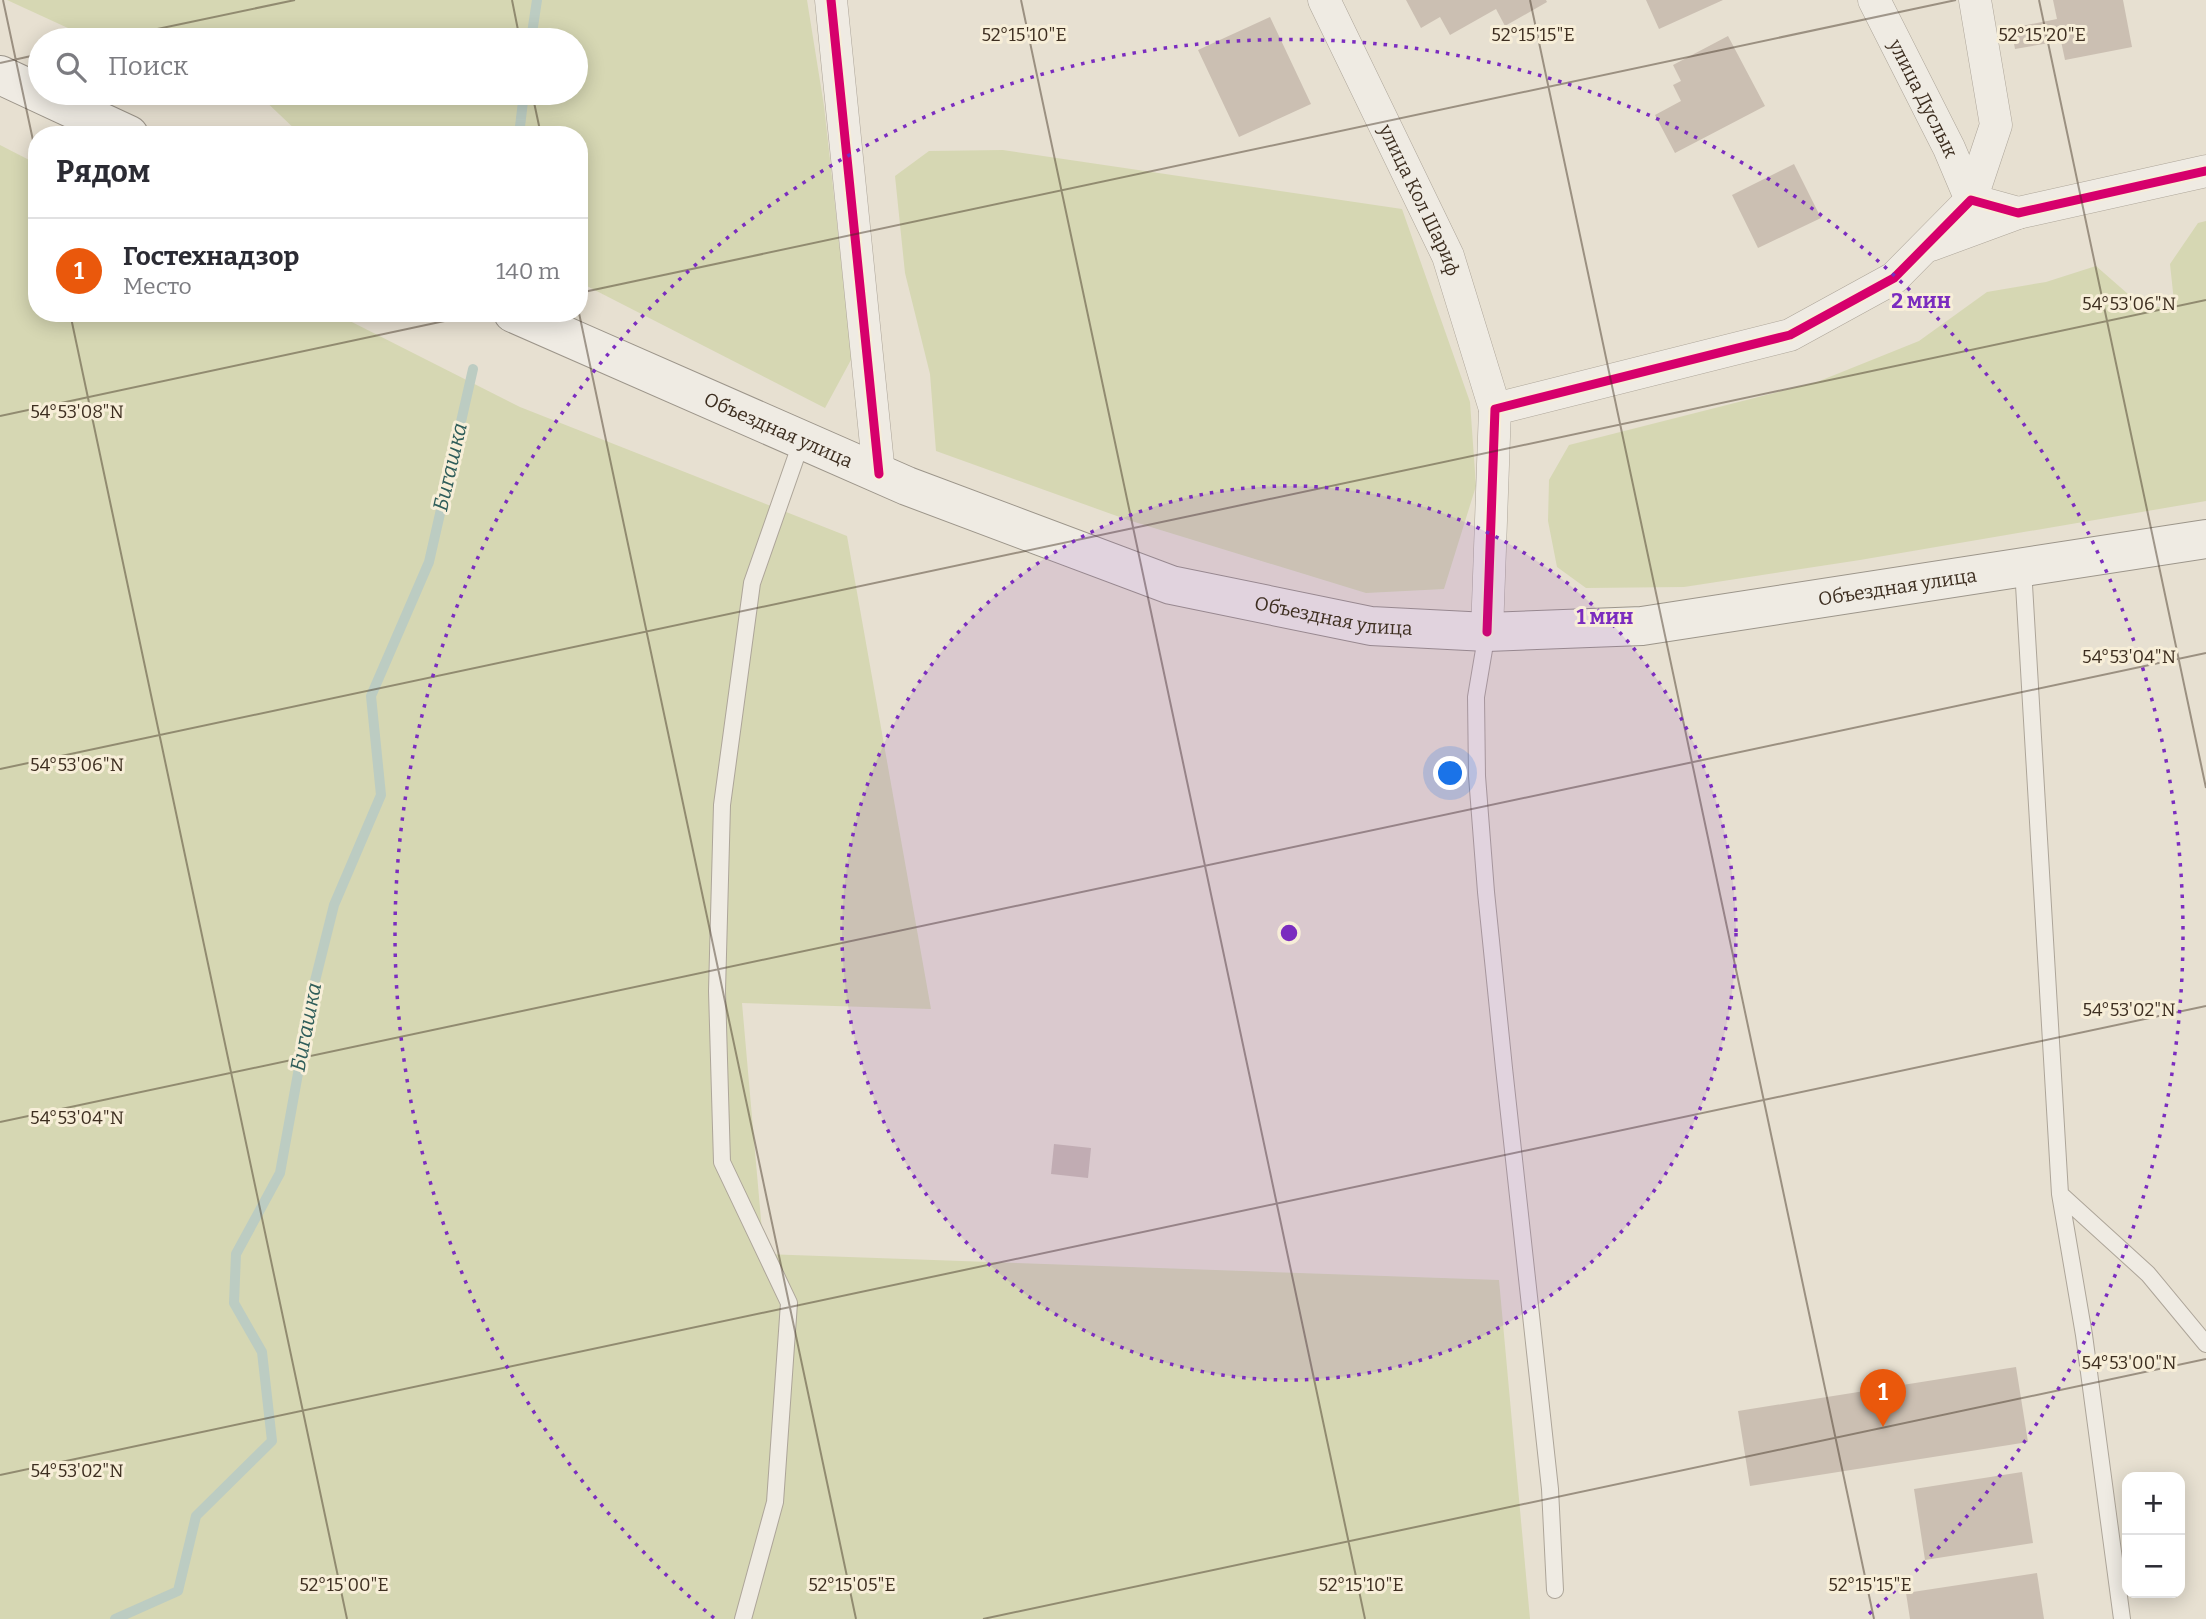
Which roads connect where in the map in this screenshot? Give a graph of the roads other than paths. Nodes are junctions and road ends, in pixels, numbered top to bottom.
1 (831, 0) edge
2 (1324, 0) edge
3 (1874, 0) edge
4 (1975, 0) edge
5 (0, 75) edge
6 (28, 88) edge
7 (64, 105) edge
8 (110, 126) edge
9 (2206, 171) edge
10 (1971, 200) junction
11 (2018, 213) junction
12 (1923, 248) junction
13 (533, 322) edge
14 (1495, 409) junction
15 (802, 440) junction
16 (879, 474) junction
17 (2206, 539) edge
18 (2023, 568) junction
19 (1487, 632) junction
20 (2060, 1194) junction
21 (2206, 1344) edge
22 (1555, 1590) dead end
23 (743, 1619) edge
24 (2122, 1619) edge

1 - 16 street
2 - 14 street, улица Кол Шариф
3 - 10 street, улица Дуслык
4 - 10 street
5 - 6 main road
7 - 8 main road
9 - 11 street
10 - 11 street
10 - 12 street
11 - 12 street
12 - 14 street
13 - 15 main road, Объездная улица
14 - 19 street, улица Кол Шариф
15 - 16 main road, Объездная улица
15 - 23 lane
16 - 19 main road, Объездная улица
17 - 18 main road, Объездная улица
18 - 19 main road, Объездная улица
18 - 20 lane
19 - 22 lane
20 - 21 lane
20 - 24 lane

